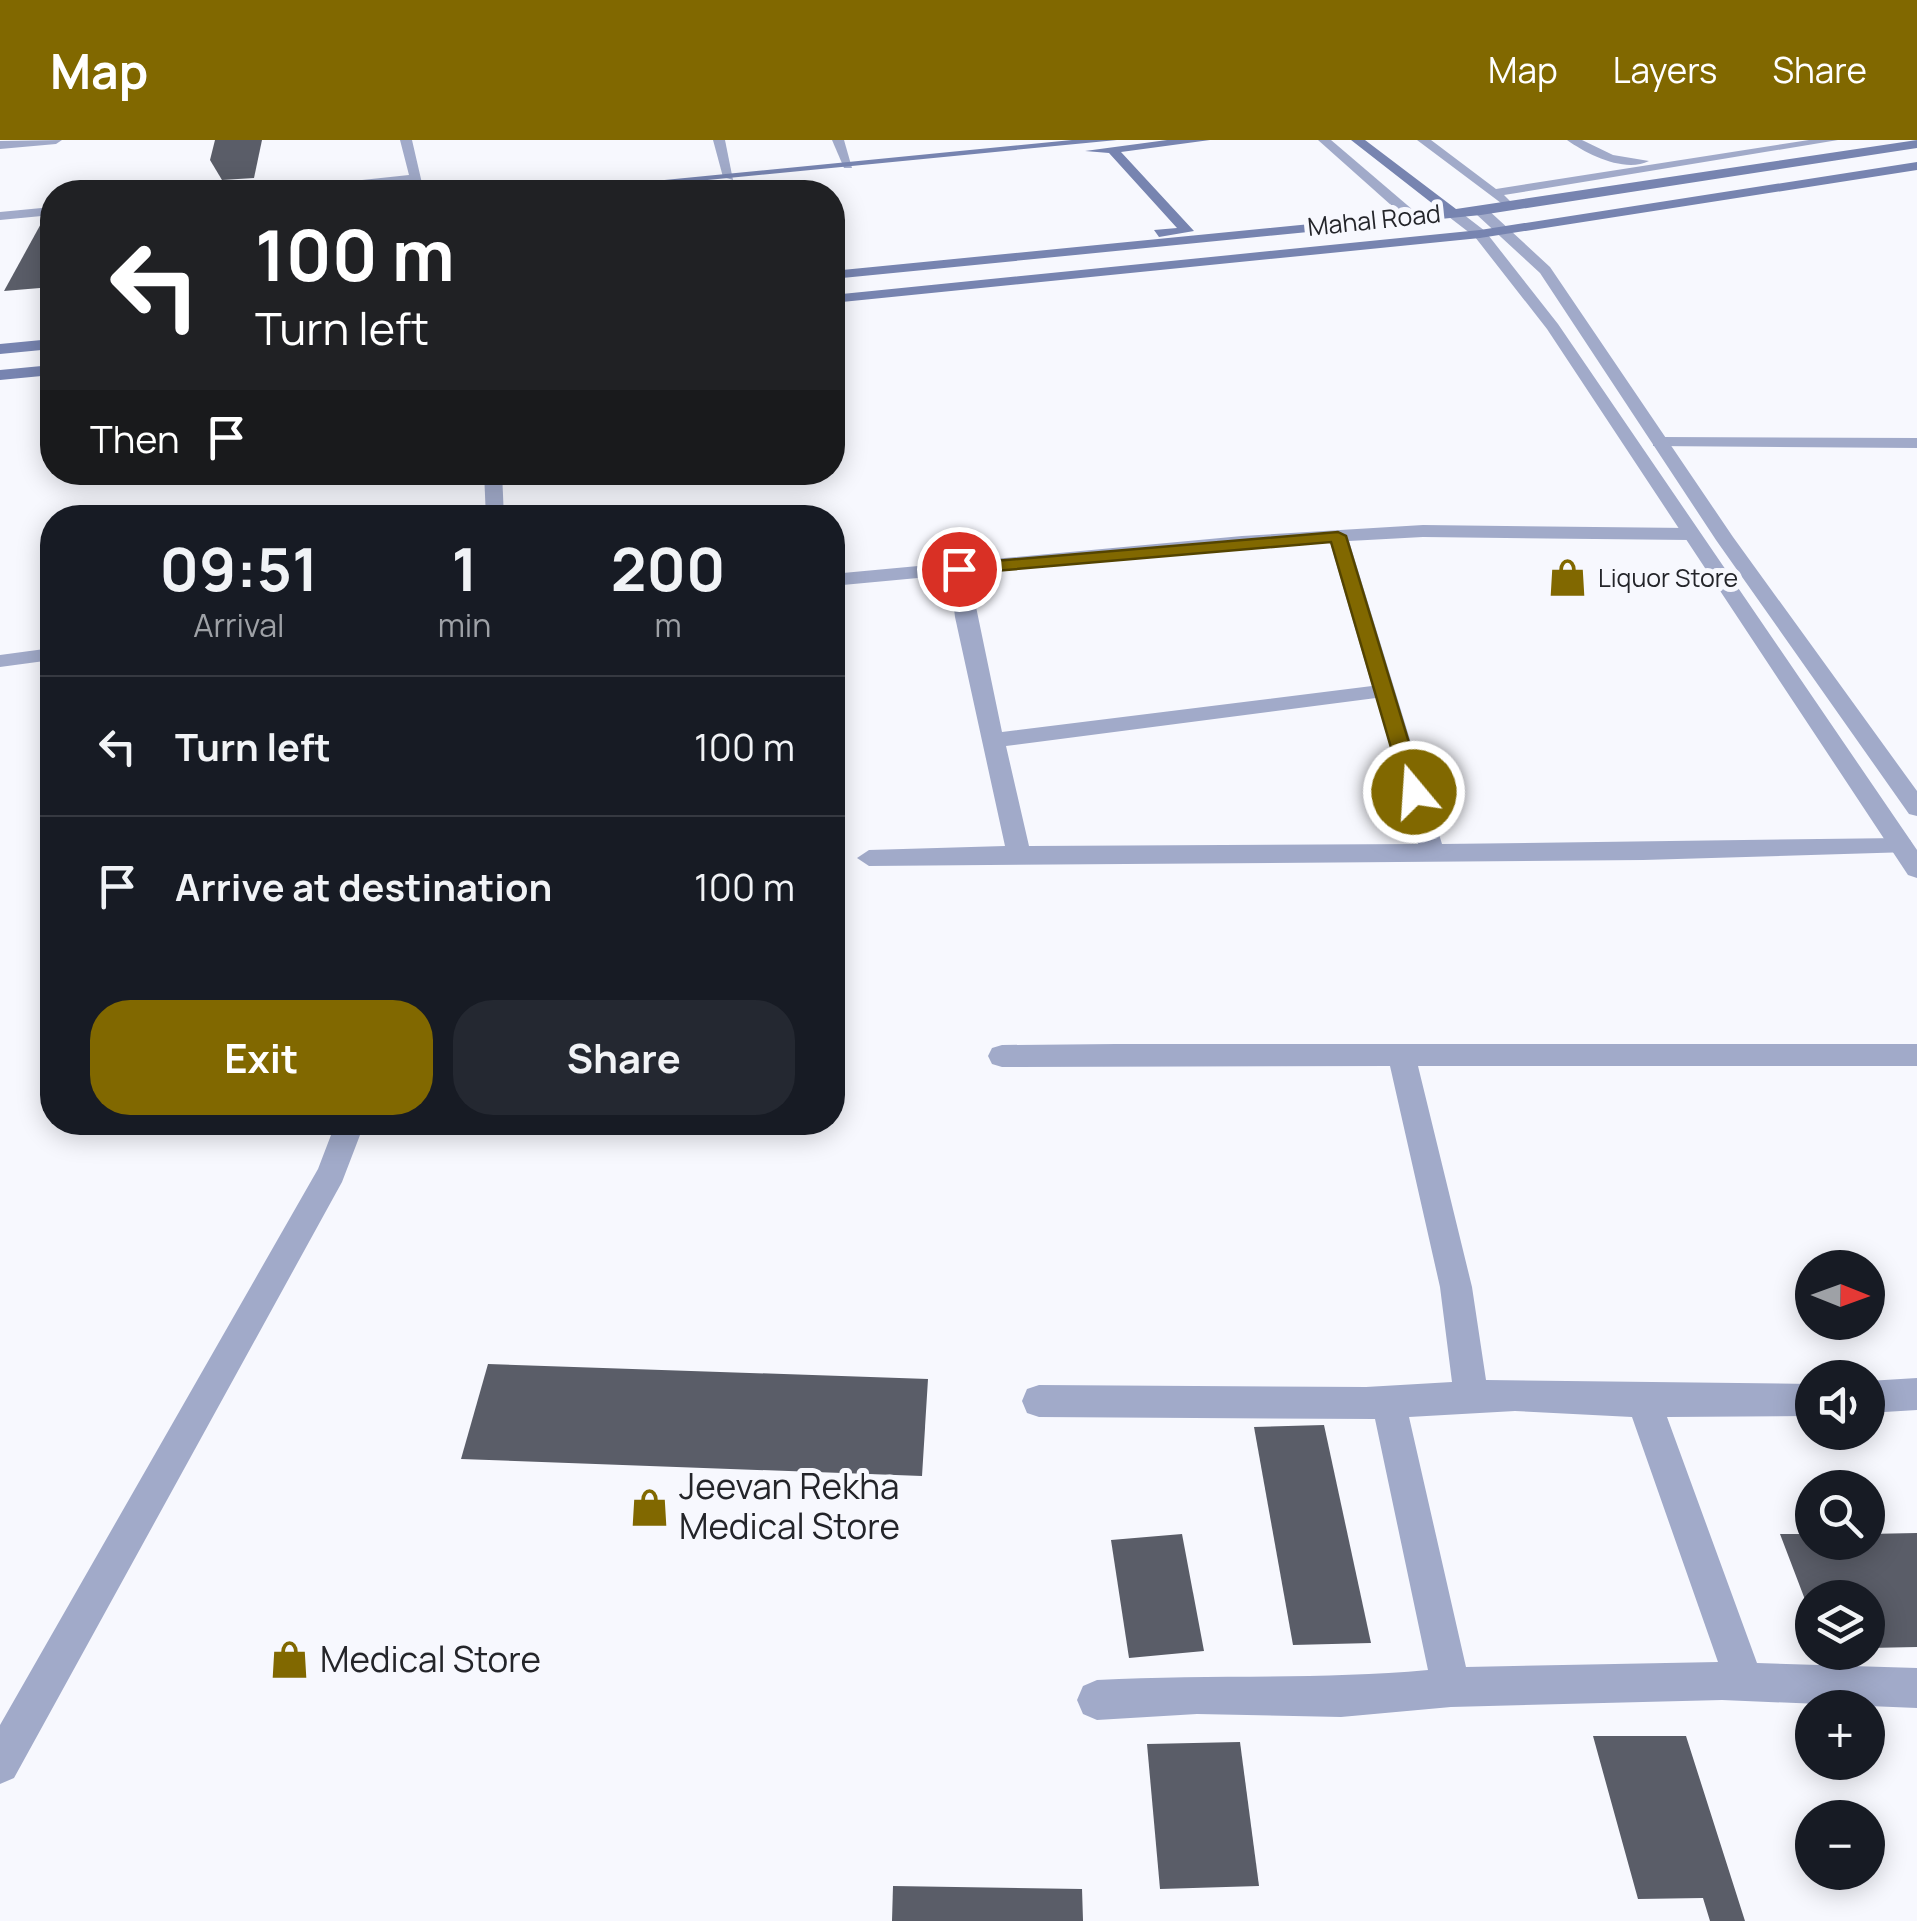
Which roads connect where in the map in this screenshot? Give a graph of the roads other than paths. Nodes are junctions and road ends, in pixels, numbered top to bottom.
1 (56, 140) edge
2 (406, 140) edge
3 (719, 140) edge
4 (838, 140) edge
5 (1204, 140) edge
6 (1324, 140) edge
7 (1357, 140) edge
8 (1423, 140) edge
9 (1572, 140) edge
10 (1832, 140) edge
11 (1814, 143) junction
12 (0, 144) edge
13 (1111, 144) edge
14 (1917, 144) edge
15 (1717, 151) junction
16 (1840, 156) junction
17 (848, 165) junction
18 (1917, 166) edge
19 (729, 177) junction
20 (415, 178) joint
21 (392, 180) edge
22 (693, 180) edge
23 (768, 180) edge
24 (1493, 193) junction
25 (1402, 206) junction
26 (1512, 207) junction
27 (1467, 208) junction
28 (40, 212) edge
29 (0, 216) edge
30 (1416, 219) junction
31 (1187, 230) junction
32 (1507, 231) junction
33 (1480, 234) junction
34 (1044, 250) junction
35 (845, 261) edge
36 (845, 273) edge
37 (845, 299) edge
38 (40, 329) edge
39 (0, 333) edge
40 (40, 345) edge
41 (0, 350) edge
42 (40, 371) edge
43 (0, 375) edge
44 (40, 389) edge
45 (0, 394) edge
46 (1658, 442) junction
47 (1917, 443) edge
48 (1684, 526) junction
49 (1338, 536) junction
50 (845, 562) edge
51 (959, 569) junction
52 (845, 579) edge
53 (40, 656) edge
54 (0, 661) edge
55 (1382, 691) junction
56 (994, 740) junction
57 (1917, 808) edge
58 (1901, 846) junction
59 (1432, 850) junction
60 (1019, 854) junction
61 (870, 858) dead end
62 (1917, 869) edge
63 (1401, 1054) junction
64 (1002, 1056) dead end
65 (1917, 1056) edge
66 (345, 1135) edge
67 (1917, 1394) edge
68 (1470, 1396) junction
69 (1885, 1397) edge
70 (1643, 1400) junction
71 (1795, 1400) edge
72 (1039, 1401) dead end
73 (1388, 1401) junction
74 (1744, 1681) junction
75 (1451, 1687) junction
76 (1917, 1688) edge
77 (1098, 1700) dead end
78 (0, 1764) edge

1 - 12 street
2 - 20 street
3 - 19 street
4 - 17 street
5 - 13 main road
6 - 25 street
7 - 27 main road
8 - 24 street
9 - 15 street
10 - 11 street
11 - 15 street
11 - 16 street
13 - 17 main road
13 - 23 main road
13 - 31 main road
14 - 16 main road, Mahal Road
15 - 24 street
16 - 26 main road, Mahal Road
17 - 19 main road
18 - 32 main road, Mahal Road
19 - 22 main road
20 - 21 street
24 - 26 street
25 - 30 street
25 - 31 main road
26 - 27 main road, Mahal Road
27 - 30 main road, Mahal Road
27 - 32 street
27 - 33 street
28 - 29 street
30 - 34 main road, Mahal Road
31 - 34 main road
32 - 33 main road, Mahal Road
32 - 46 street
33 - 37 main road, Mahal Road
33 - 48 street
34 - 35 main road
34 - 36 main road, Mahal Road
38 - 39 main road
40 - 41 main road
42 - 43 main road
44 - 45 main road
46 - 47 street
46 - 57 street
48 - 49 street
48 - 50 street
48 - 58 street
49 - 51 street
49 - 55 street
51 - 52 street
51 - 56 street
53 - 54 street
55 - 56 street
55 - 59 street
56 - 60 street
58 - 59 street
58 - 62 street
59 - 60 street
60 - 61 street
63 - 64 street
63 - 65 street
63 - 68 street
66 - 78 street
67 - 69 street
68 - 70 street
68 - 73 street
70 - 71 street
70 - 74 street
72 - 73 street
73 - 75 street
74 - 75 street
74 - 76 street
75 - 77 street

